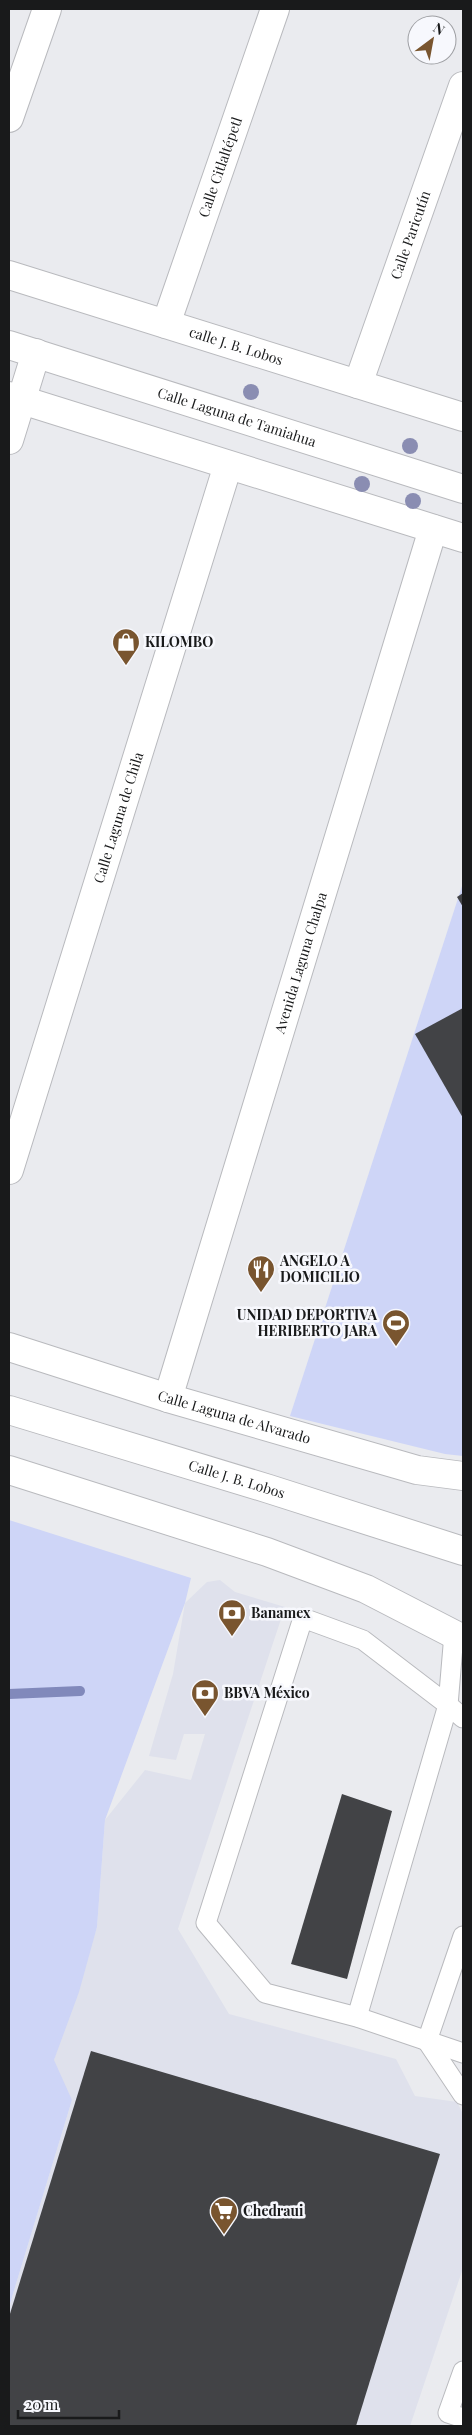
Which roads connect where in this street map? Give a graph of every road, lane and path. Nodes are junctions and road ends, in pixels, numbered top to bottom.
1 (47, 9) edge
2 (275, 9) edge
3 (463, 86) edge
4 (9, 118) edge
5 (9, 275) edge
6 (166, 324) junction
7 (9, 345) edge
8 (36, 353) junction
9 (358, 384) junction
10 (15, 398) edge
11 (463, 417) edge
12 (9, 440) edge
13 (228, 465) junction
14 (463, 489) edge
15 (433, 529) junction
16 (463, 538) edge
17 (9, 1170) edge
18 (9, 1347) edge
19 (168, 1398) junction
20 (9, 1410) edge
21 (9, 1470) edge
22 (463, 1476) edge
23 (463, 1551) edge
24 (460, 1638) edge
25 (448, 1704) junction
26 (463, 1718) edge
27 (463, 1936) edge
28 (459, 1961) edge
29 (357, 2018) junction
30 (427, 2041) junction
31 (463, 2053) edge
32 (463, 2095) edge
33 (463, 2371) edge
34 (463, 2418) edge

1 - 4 street
2 - 6 street, Calle Citlaltépetl
3 - 9 street, Calle Paricutín
5 - 6 street, calle J. B. Lobos
6 - 9 street, calle J. B. Lobos
7 - 8 street, Calle Laguna de Tamiahua
8 - 10 street
8 - 14 street, Calle Laguna de Tamiahua
9 - 11 street, calle J. B. Lobos
10 - 12 street
10 - 13 street
13 - 15 street
13 - 17 street, Calle Laguna de Chila
15 - 16 street
15 - 19 street, Avenida Laguna Chalpa
18 - 19 street, Calle Laguna de Alvarado
19 - 22 street, Calle Laguna de Alvarado
20 - 23 street, Calle J. B. Lobos
21 - 24 street
24 - 25 lane
25 - 26 lane
25 - 29 lane
25 - 29 lane
27 - 28 lane
28 - 30 lane
29 - 30 lane
30 - 31 lane
30 - 32 lane
33 - 34 lane

